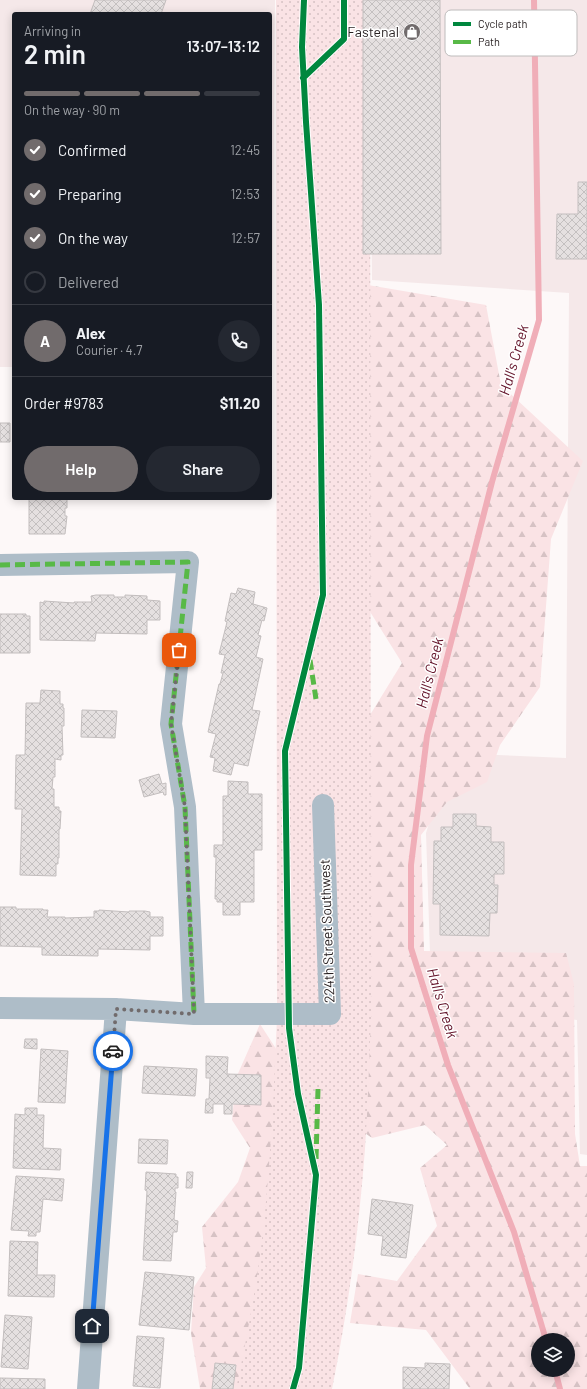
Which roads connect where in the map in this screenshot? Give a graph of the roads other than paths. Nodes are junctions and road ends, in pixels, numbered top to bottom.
1 (0, 565) edge
2 (323, 805) dead end
3 (0, 1008) edge
4 (116, 1009) junction
5 (194, 1014) junction
6 (88, 1389) edge

1 - 5 street
2 - 5 street, 224th Street Southwest
3 - 4 street, 224th Street Southwest
4 - 5 street, 224th Street Southwest
4 - 6 street

